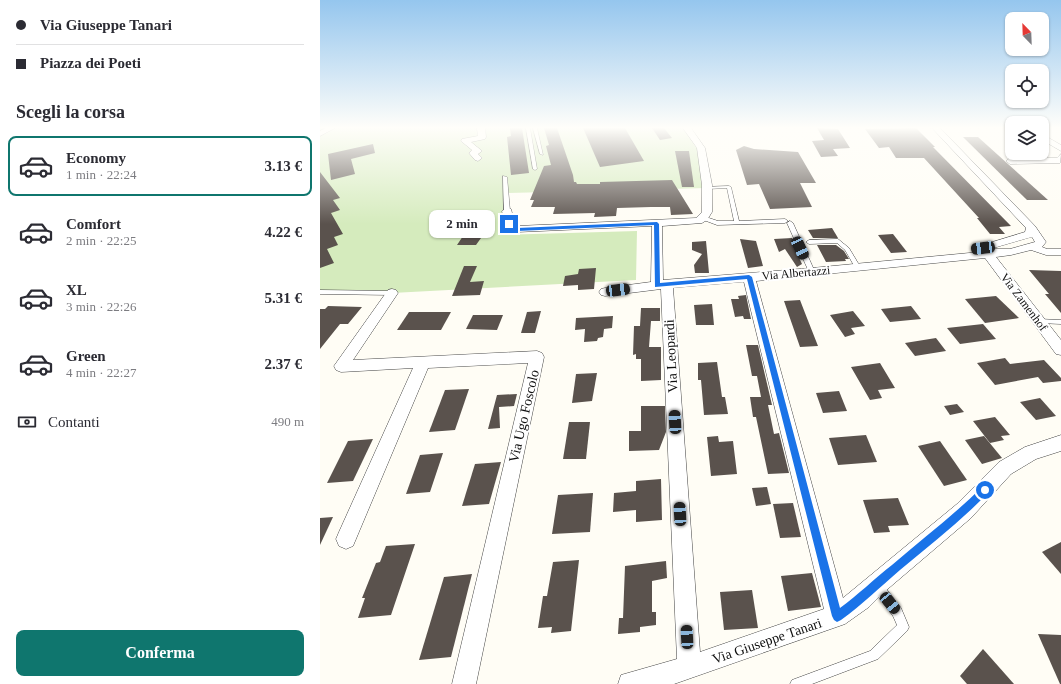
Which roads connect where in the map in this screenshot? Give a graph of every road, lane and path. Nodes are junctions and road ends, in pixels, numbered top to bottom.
1 (533, 160) edge
2 (703, 160) edge
3 (967, 160) edge
4 (1038, 160) edge
5 (1010, 161) dead end
6 (535, 169) dead end
7 (505, 177) dead end
8 (707, 188) junction
9 (507, 211) joint
10 (704, 218) junction
11 (737, 222) junction
12 (657, 224) junction
13 (1032, 228) junction
14 (809, 242) dead end
15 (1033, 247) junction
16 (985, 251) junction
17 (1061, 252) edge
18 (858, 268) junction
19 (812, 272) junction
20 (749, 277) junction
21 (662, 285) junction
22 (320, 292) edge
23 (605, 292) dead end
24 (392, 293) joint
25 (1039, 322) junction
26 (1061, 322) edge
27 (1061, 350) edge
28 (423, 362) junction
29 (1061, 443) edge
30 (346, 539) dead end
31 (875, 585) junction
32 (837, 616) junction
33 (689, 668) junction
34 (464, 684) edge
35 (630, 684) edge
36 (796, 684) edge

1 - 6 lane
2 - 8 street
3 - 13 street
4 - 5 street
7 - 9 lane
8 - 10 street
8 - 11 lane
9 - 12 street
10 - 11 lane
10 - 12 street
11 - 19 lane
12 - 21 street, Via Leopardi
13 - 15 street
13 - 16 street, Via Albertazzi
14 - 18 lane
15 - 16 street, Via Albertazzi
15 - 17 street
16 - 18 street, Via Albertazzi
16 - 25 street, Via Zamenhof
18 - 19 street, Via Albertazzi
19 - 20 street, Via Albertazzi
20 - 21 street, Via Albertazzi
20 - 32 street
21 - 23 street, Via Albertazzi
21 - 33 street, Via Leopardi
22 - 24 lane
24 - 28 street, Via Ugo Foscolo
25 - 26 lane
25 - 27 street, Via Zamenhof
28 - 30 street
28 - 34 street, Via Ugo Foscolo
29 - 31 street, Via Giuseppe Tanari
31 - 32 street, Via Giuseppe Tanari
31 - 36 lane
32 - 33 street, Via Giuseppe Tanari
33 - 35 street, Via Giuseppe Tanari

